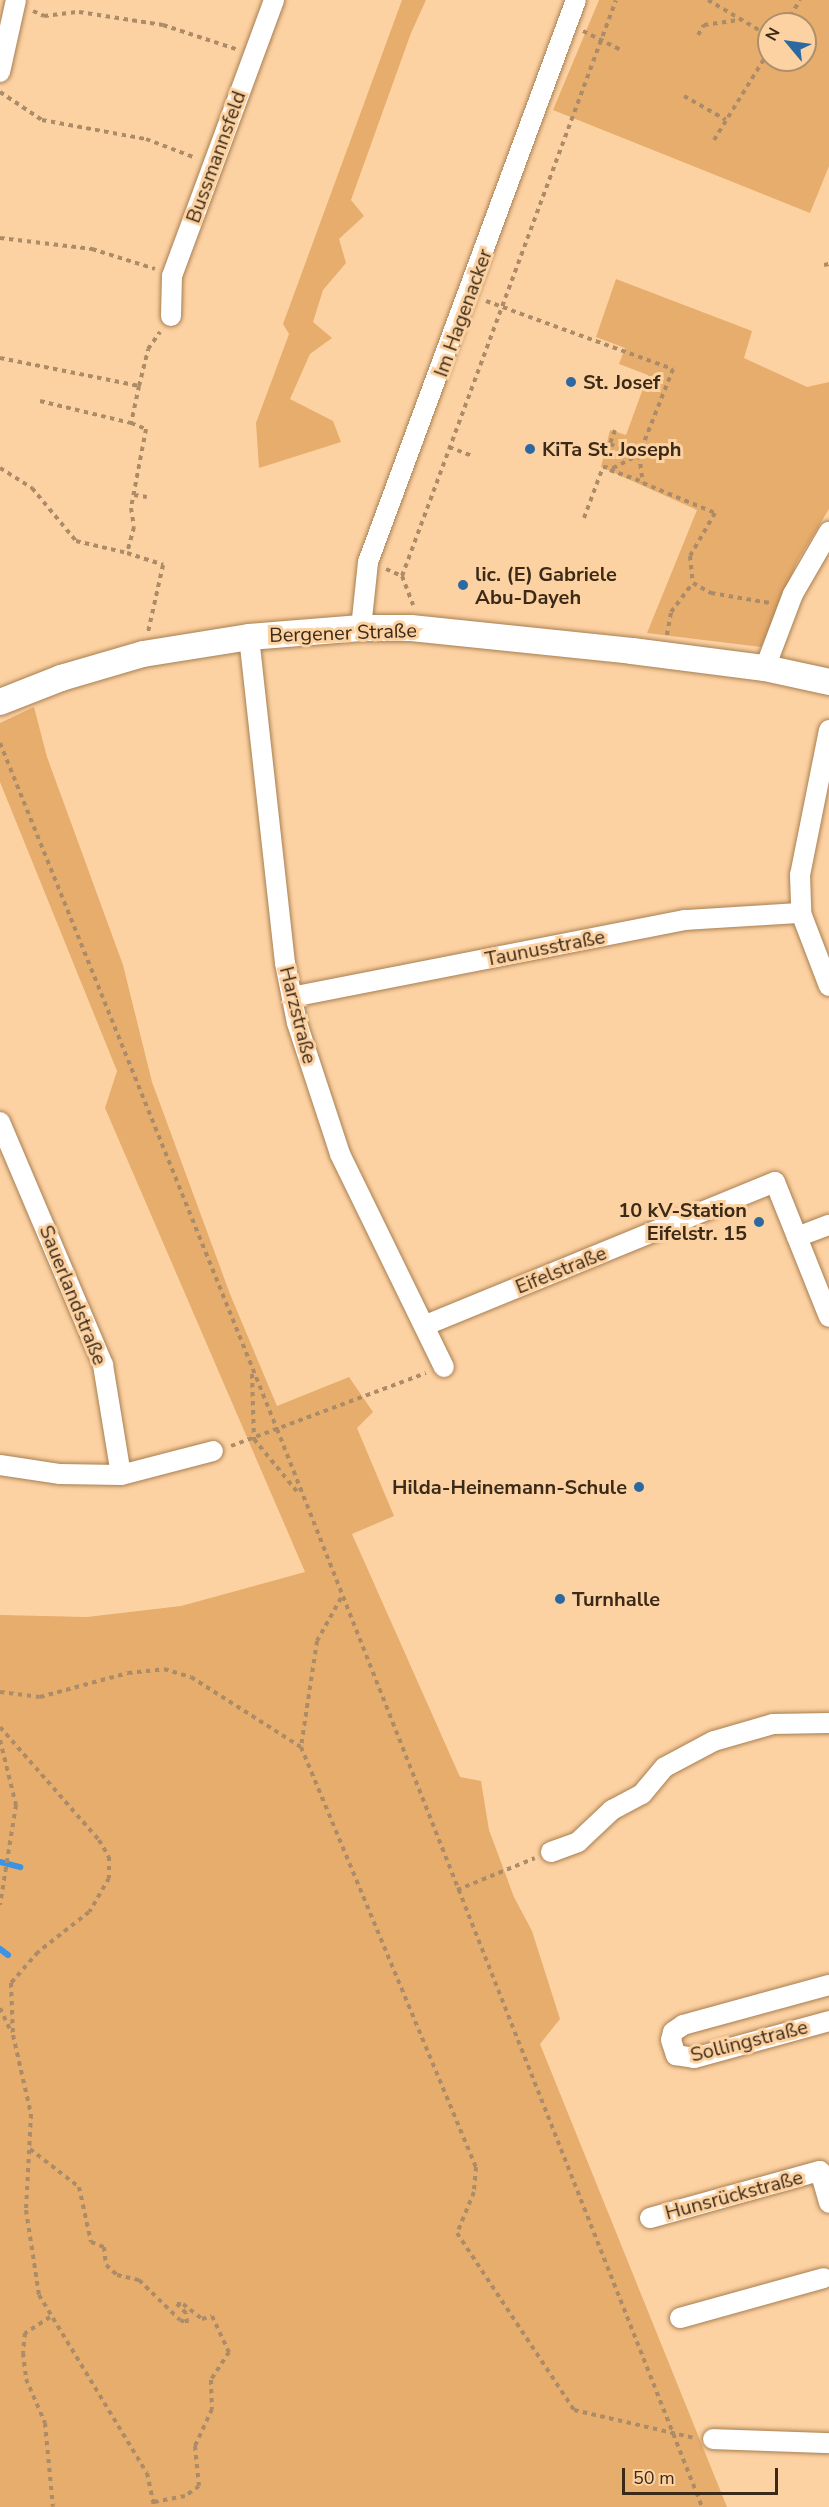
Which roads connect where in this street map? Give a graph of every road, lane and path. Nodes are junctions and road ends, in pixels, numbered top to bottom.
1 (274, 0) edge
2 (576, 0) edge
3 (616, 0) edge
4 (708, 0) edge
5 (16, 2) edge
6 (741, 20) junction
7 (567, 24) junction
8 (757, 29) edge
9 (698, 35) dead end
10 (601, 39) junction
11 (622, 51) dead end
12 (254, 54) junction
13 (757, 70) edge
14 (0, 72) edge
15 (0, 92) edge
16 (684, 96) dead end
17 (726, 120) junction
18 (714, 140) dead end
19 (214, 164) junction
20 (0, 238) edge
21 (172, 276) junction
22 (470, 295) junction
23 (502, 307) junction
24 (171, 316) joint
25 (0, 358) edge
26 (139, 386) junction
27 (40, 401) dead end
28 (131, 423) junction
29 (615, 430) dead end
30 (449, 447) junction
31 (639, 455) junction
32 (473, 456) dead end
33 (603, 467) junction
34 (0, 468) edge
35 (643, 483) junction
36 (134, 495) junction
37 (147, 497) dead end
38 (584, 518) dead end
39 (829, 532) edge
40 (127, 553) junction
41 (368, 562) junction
42 (402, 576) junction
43 (693, 584) junction
44 (789, 606) junction
45 (361, 628) junction
46 (411, 628) junction
47 (249, 636) junction
48 (143, 654) junction
49 (663, 655) junction
50 (765, 668) junction
51 (829, 682) edge
52 (0, 702) edge
53 (829, 730) edge
54 (0, 743) edge
55 (801, 913) junction
56 (829, 986) edge
57 (292, 997) junction
58 (0, 1122) edge
59 (829, 1225) edge
60 (797, 1238) junction
61 (829, 1317) edge
62 (426, 1325) junction
63 (444, 1367) joint
64 (252, 1371) junction
65 (277, 1429) junction
66 (254, 1440) junction
67 (213, 1451) dead end
68 (0, 1465) edge
69 (121, 1475) junction
70 (301, 1497) junction
71 (341, 1598) junction
72 (0, 1692) edge
73 (829, 1723) edge
74 (0, 1727) edge
75 (0, 1740) edge
76 (301, 1747) junction
77 (551, 1852) joint
78 (458, 1890) junction
79 (0, 1905) edge
80 (829, 1985) edge
81 (0, 2008) edge
82 (829, 2021) edge
83 (13, 2035) junction
84 (30, 2149) junction
85 (829, 2203) edge
86 (650, 2218) dead end
87 (827, 2284) edge
88 (50, 2317) junction
89 (680, 2318) dead end
90 (673, 2432) junction
91 (713, 2439) dead end
92 (829, 2443) edge
93 (153, 2505) edge
94 (53, 2507) edge
95 (702, 2507) edge

1 - 12 street, Bussmannsfeld
2 - 7 street, Im Hagenacker
3 - 10 path
4 - 6 path
5 - 12 path
5 - 14 street
6 - 8 path
6 - 9 path
7 - 10 path
7 - 22 street, Im Hagenacker
10 - 11 path
10 - 23 path
12 - 19 street, Bussmannsfeld
13 - 17 path
15 - 19 path
16 - 17 path
17 - 18 path
19 - 21 street, Bussmannsfeld
20 - 21 path
21 - 24 street, Bussmannsfeld
22 - 23 path
22 - 41 street, Im Hagenacker
23 - 30 path
23 - 31 path
24 - 26 path
25 - 26 path
26 - 28 path
27 - 28 path
28 - 36 path
29 - 31 path
30 - 32 path
30 - 42 path
31 - 33 path
31 - 35 path
33 - 35 path
33 - 38 path
34 - 40 path
35 - 43 path
36 - 37 path
36 - 40 path
39 - 44 street
40 - 48 path
41 - 42 path
41 - 45 street, Im Hagenacker
42 - 46 path
43 - 44 path
43 - 49 path
44 - 50 street
45 - 46 street, Bergener Straße
45 - 47 street, Bergener Straße
46 - 49 street, Bergener Straße
47 - 48 street, Bergener Straße
47 - 57 street, Harzstraße
48 - 52 street, Bergener Straße
49 - 50 street, Bergener Straße
50 - 51 street, Bergener Straße
53 - 55 street
54 - 64 path
55 - 56 street
55 - 57 street, Taunusstraße
57 - 62 street, Harzstraße
58 - 69 street, Sauerlandstraße
59 - 60 street
60 - 61 street
60 - 62 street, Eifelstraße
62 - 63 street, Harzstraße
63 - 65 path
64 - 65 path
64 - 66 path
65 - 66 path
65 - 70 path
66 - 70 path
67 - 69 street
68 - 69 street
70 - 71 path
71 - 76 path
71 - 78 path
72 - 76 path
73 - 77 street
74 - 83 path
75 - 79 path
76 - 90 path
77 - 78 path
78 - 90 path
80 - 82 street, Sollingstraße
81 - 83 path
83 - 84 path
84 - 88 path
84 - 93 path
85 - 86 street, Hunsrückstraße
87 - 89 street
88 - 93 path
88 - 94 path
90 - 95 path
91 - 92 street

